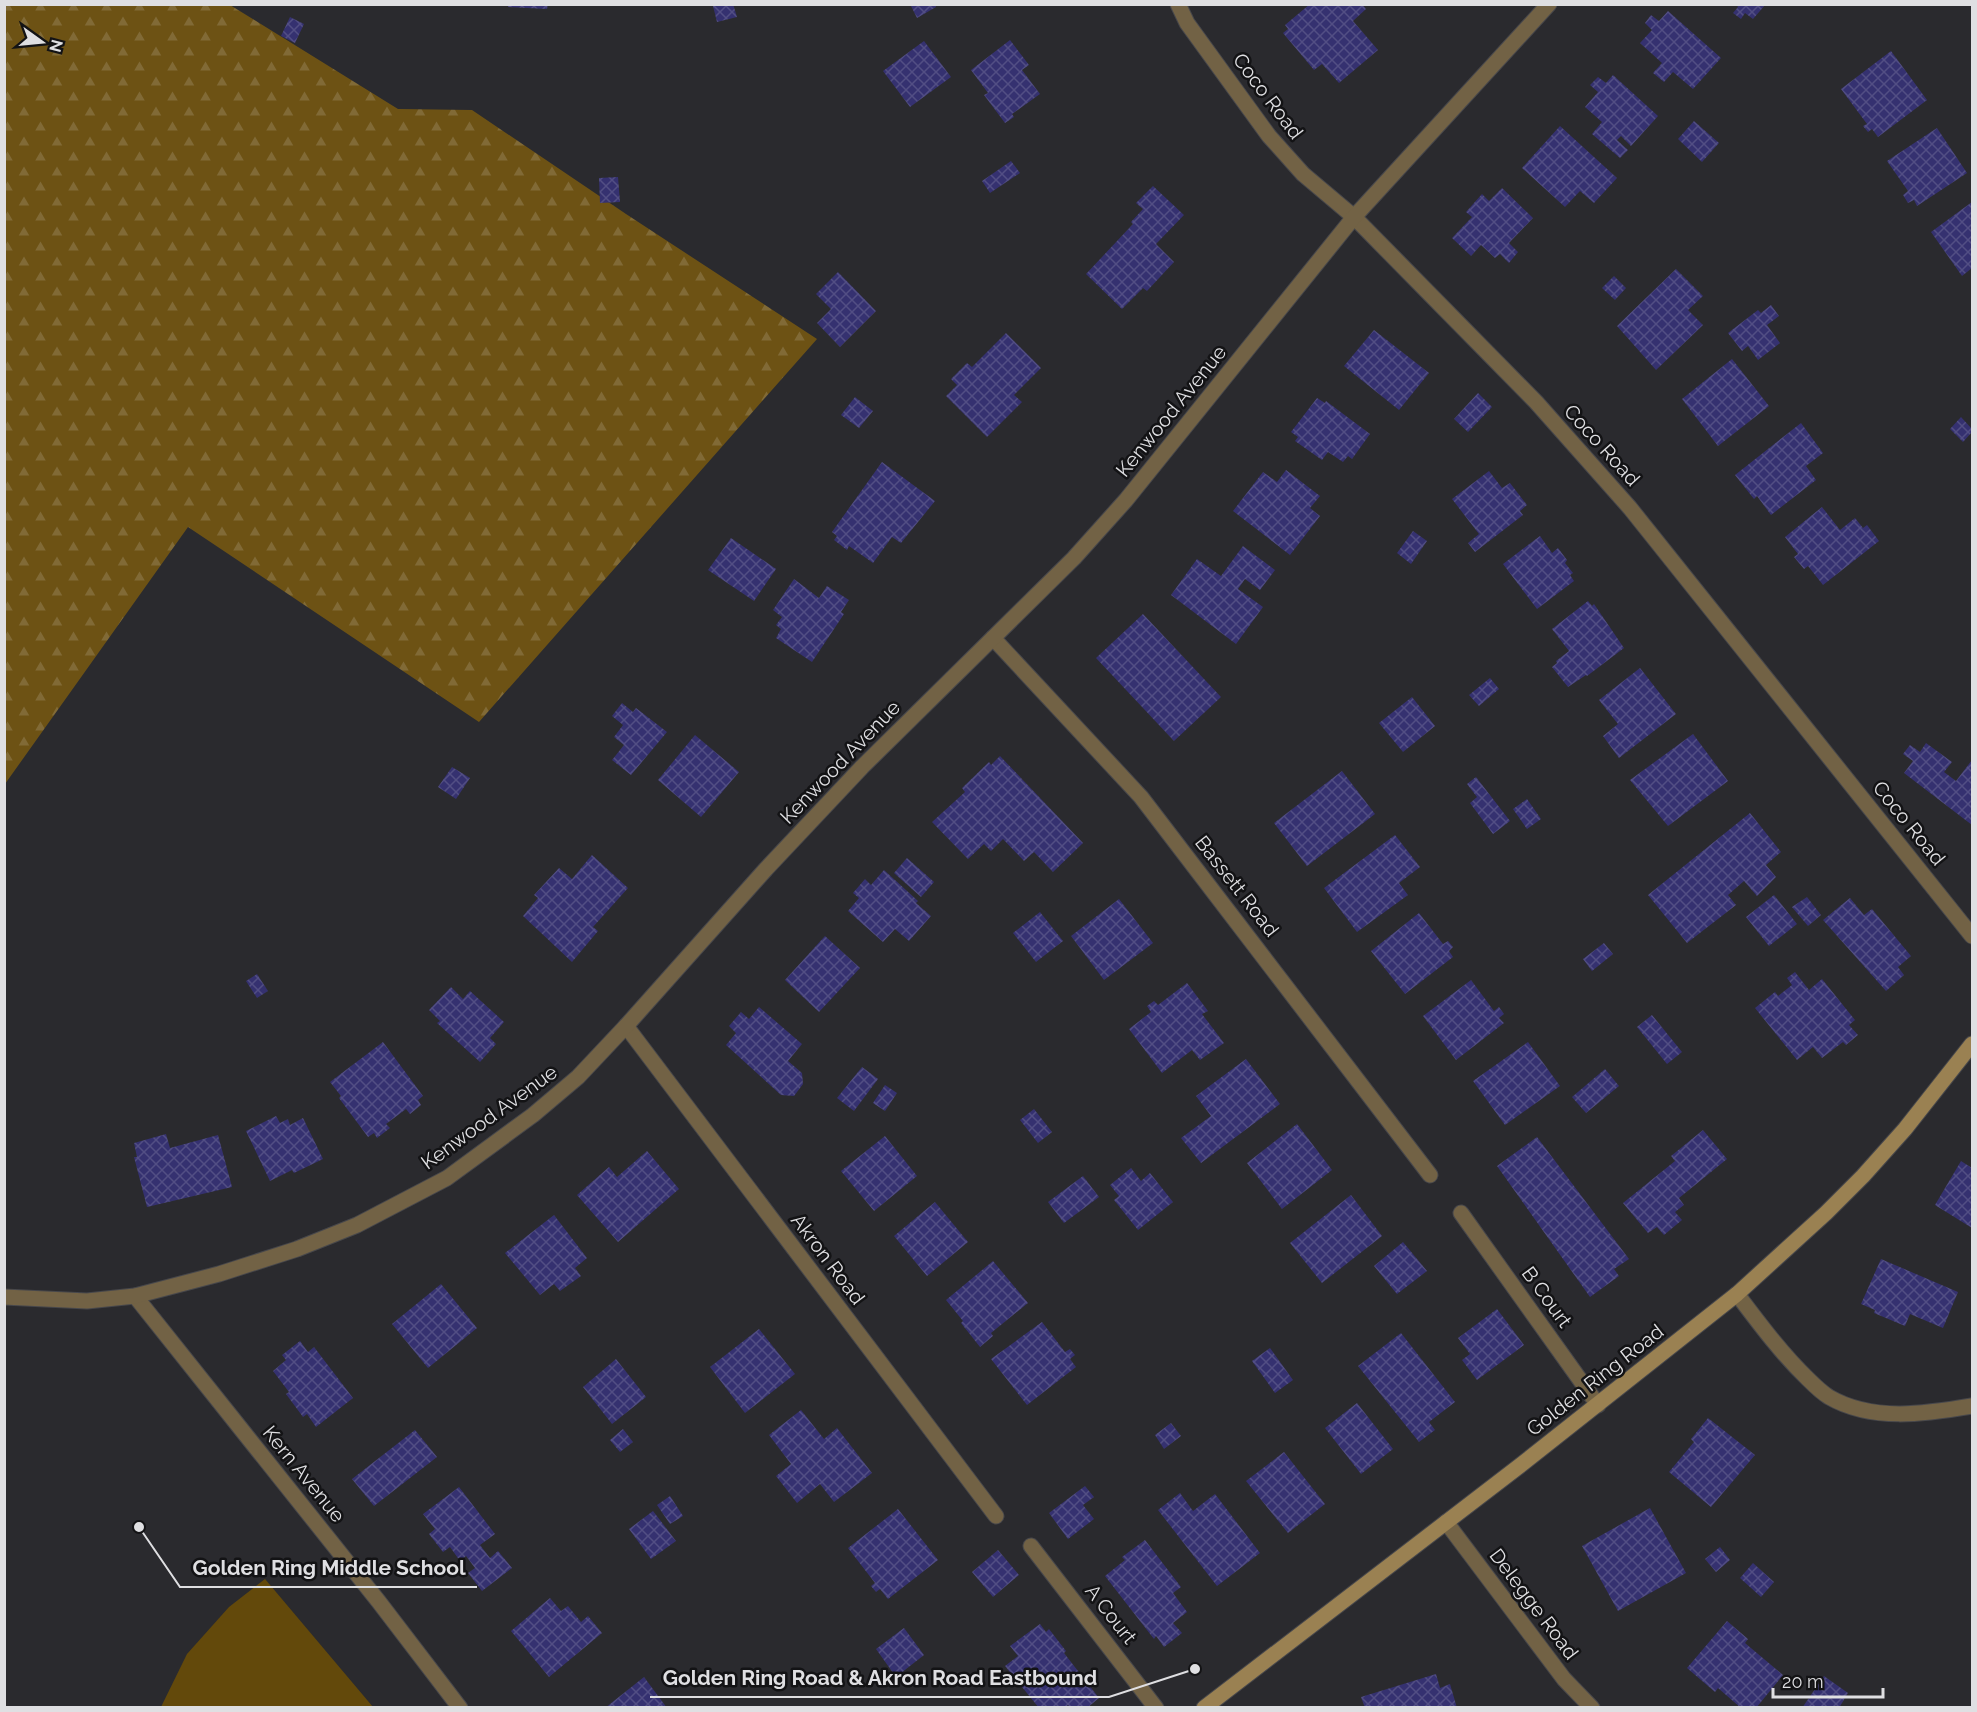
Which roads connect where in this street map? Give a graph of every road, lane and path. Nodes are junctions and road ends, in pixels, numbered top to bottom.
1 (1178, 4) edge
2 (1549, 4) edge
3 (1354, 217) junction
4 (993, 638) junction
5 (1972, 936) edge
6 (626, 1026) junction
7 (1972, 1044) edge
8 (1430, 1175) dead end
9 (1461, 1213) dead end
10 (1737, 1294) junction
11 (135, 1296) junction
12 (4, 1297) edge
13 (1598, 1405) junction
14 (1972, 1406) edge
15 (996, 1516) dead end
16 (1446, 1522) junction
17 (1031, 1546) dead end
18 (460, 1707) edge
19 (1156, 1707) edge
20 (1204, 1707) edge
21 (1592, 1707) edge

1 - 3 street, Coco Road
2 - 3 street, Kenwood Avenue
3 - 4 street, Kenwood Avenue
3 - 5 street, Coco Road
4 - 6 street, Kenwood Avenue
4 - 8 street, Bassett Road
6 - 11 street, Kenwood Avenue
6 - 15 street, Akron Road
7 - 10 main road, Golden Ring Road
9 - 13 street, B Court
10 - 13 main road, Golden Ring Road
10 - 14 street
11 - 12 street, Kenwood Avenue
11 - 18 street, Kern Avenue
13 - 16 main road, Golden Ring Road
16 - 20 main road, Golden Ring Road
16 - 21 street, Delegge Road
17 - 19 street, A Court

